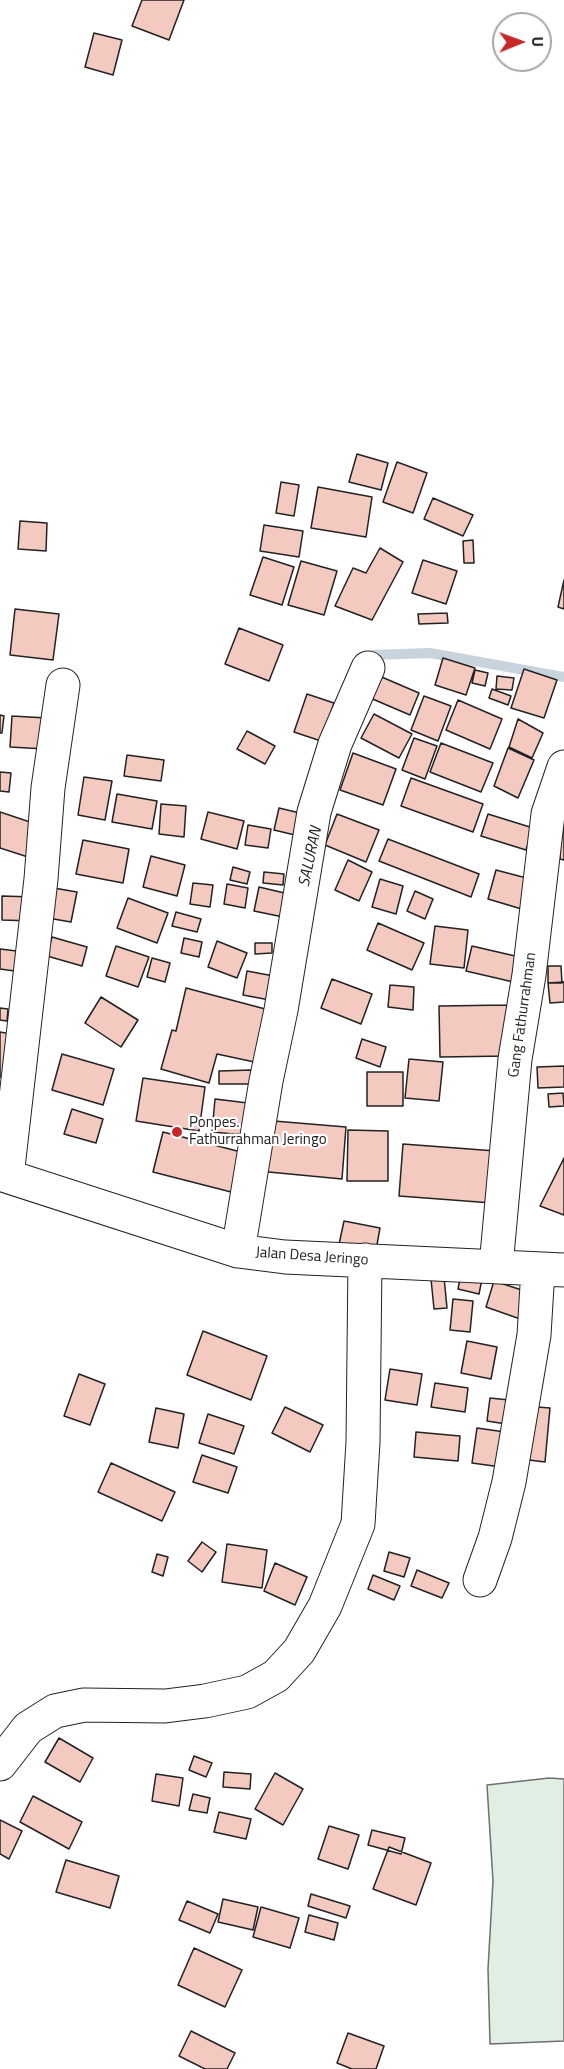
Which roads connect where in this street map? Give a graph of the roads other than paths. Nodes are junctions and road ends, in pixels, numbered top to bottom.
1 (368, 668) dead end
2 (63, 685) dead end
3 (564, 767) edge
4 (3, 1175) edge
5 (238, 1251) junction
6 (365, 1260) junction
7 (496, 1266) junction
8 (551, 1269) edge
9 (480, 1580) dead end
10 (0, 1764) edge

1 - 5 street
2 - 4 street
3 - 7 street, Gang Fathurrahman
4 - 5 street, Jalan Desa Jeringo
5 - 6 street, Jalan Desa Jeringo
6 - 7 street, Jalan Desa Jeringo
6 - 10 street
7 - 8 street, Jalan Desa Jeringo
8 - 9 street

